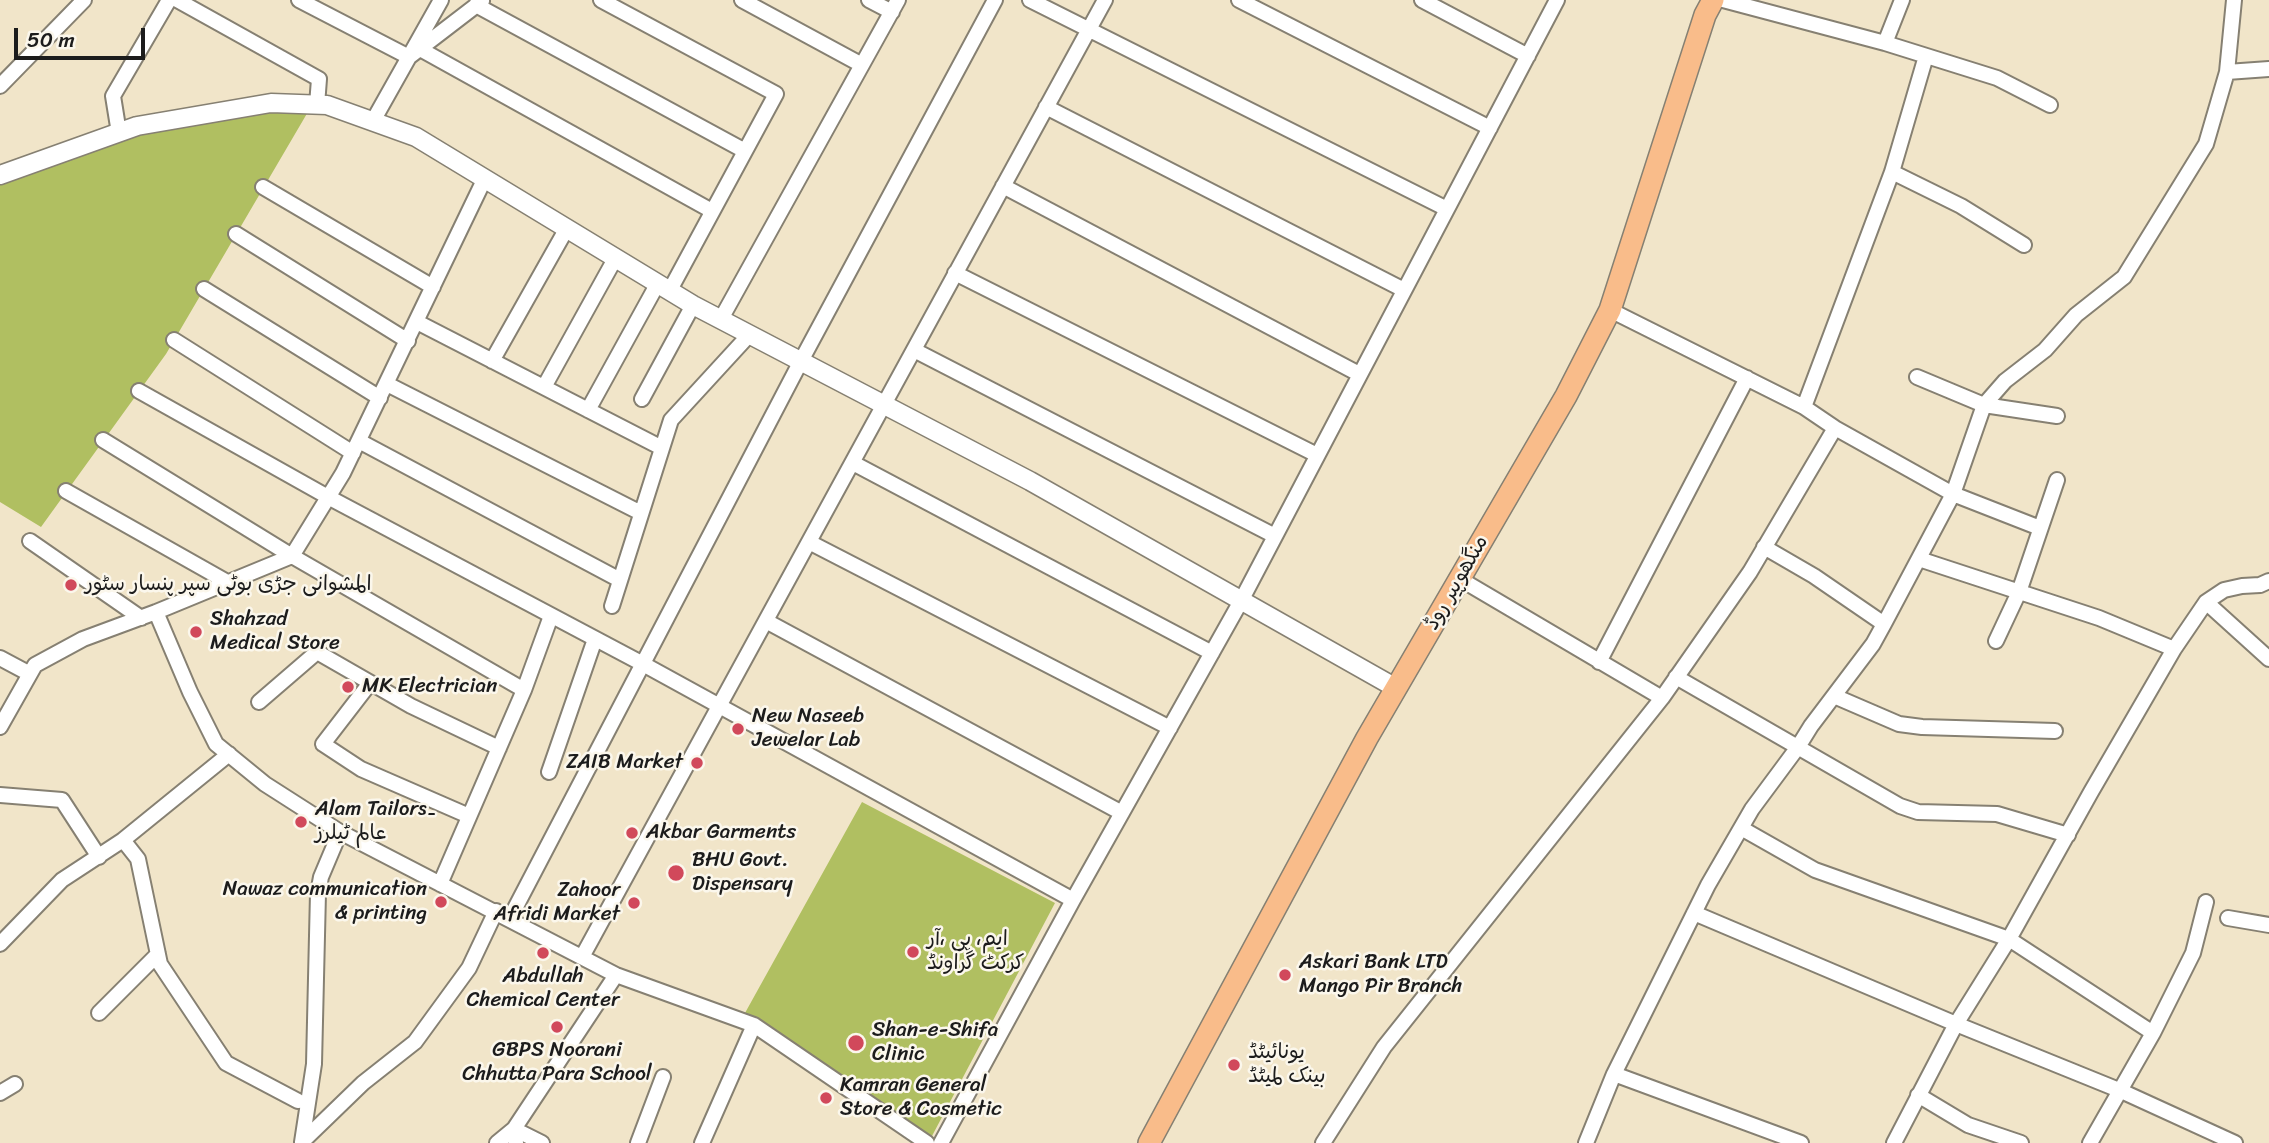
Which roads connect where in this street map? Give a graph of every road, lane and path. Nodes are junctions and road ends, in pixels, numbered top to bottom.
1 (84, 0) edge
2 (169, 0) edge
3 (177, 0) edge
4 (299, 0) edge
5 (441, 0) edge
6 (601, 0) edge
7 (742, 0) edge
8 (869, 0) edge
9 (995, 0) edge
10 (1030, 0) edge
11 (1105, 0) edge
12 (1239, 0) edge
13 (1422, 0) edge
14 (1558, 0) edge
15 (1713, 0) edge
16 (1723, 0) edge
17 (1902, 0) edge
18 (2234, 0) edge
19 (480, 3) edge
20 (895, 6) edge
21 (1089, 30) junction
22 (1885, 43) junction
23 (415, 53) junction
24 (1528, 56) junction
25 (1926, 56) junction
26 (862, 65) junction
27 (2269, 69) edge
28 (2227, 72) junction
29 (0, 86) edge
30 (317, 105) junction
31 (2050, 105) dead end
32 (1046, 107) junction
33 (373, 121) junction
34 (1490, 128) junction
35 (119, 133) junction
36 (745, 151) junction
37 (1892, 172) junction
38 (0, 175) edge
39 (485, 178) junction
40 (1003, 186) junction
41 (263, 187) dead end
42 (1447, 209) junction
43 (712, 211) junction
44 (567, 228) junction
45 (236, 234) dead end
46 (2024, 244) dead end
47 (615, 257) junction
48 (956, 273) junction
49 (433, 287) junction
50 (664, 287) junction
51 (204, 289) dead end
52 (1404, 290) junction
53 (693, 304) junction
54 (1610, 310) junction
55 (721, 319) junction
56 (417, 322) junction
57 (750, 334) junction
58 (174, 340) dead end
59 (408, 341) junction
60 (914, 350) junction
61 (492, 361) junction
62 (801, 361) junction
63 (1359, 374) junction
64 (1747, 377) junction
65 (1917, 377) dead end
66 (387, 384) junction
67 (544, 387) junction
68 (139, 391) dead end
69 (380, 398) junction
70 (642, 399) dead end
71 (884, 405) junction
72 (1984, 405) junction
73 (1804, 407) junction
74 (588, 410) junction
75 (2057, 416) dead end
76 (1835, 428) junction
77 (103, 440) dead end
78 (356, 447) junction
79 (662, 448) junction
80 (1317, 455) junction
81 (853, 463) junction
82 (2057, 480) dead end
83 (66, 491) dead end
84 (1953, 494) junction
85 (328, 497) junction
86 (641, 513) junction
87 (2040, 528) junction
88 (1275, 536) junction
89 (30, 541) dead end
90 (809, 542) junction
91 (1764, 547) junction
92 (292, 556) junction
93 (1919, 559) junction
94 (1460, 579) junction
95 (620, 580) junction
96 (2269, 582) edge
97 (229, 583) junction
98 (2019, 592) junction
99 (1241, 601) junction
100 (2206, 602) junction
101 (612, 606) dead end
102 (156, 612) junction
103 (551, 615) junction
104 (141, 618) junction
105 (766, 621) junction
106 (1884, 624) junction
107 (595, 639) junction
108 (1996, 641) dead end
109 (2174, 649) junction
110 (1212, 653) junction
111 (0, 658) edge
112 (2269, 659) edge
113 (1599, 662) junction
114 (643, 664) junction
115 (30, 674) junction
116 (1676, 677) junction
117 (370, 683) junction
118 (1396, 688) junction
119 (524, 690) junction
120 (1834, 696) junction
121 (1662, 698) junction
122 (259, 702) dead end
123 (719, 706) junction
124 (0, 727) edge
125 (1170, 728) junction
126 (2055, 731) dead end
127 (1798, 747) junction
128 (499, 748) junction
129 (229, 754) junction
130 (549, 772) dead end
131 (0, 795) edge
132 (1122, 813) junction
133 (470, 816) junction
134 (1741, 828) junction
135 (340, 832) junction
136 (2068, 835) junction
137 (123, 841) junction
138 (99, 858) junction
139 (440, 884) junction
140 (1073, 900) junction
141 (2206, 902) dead end
142 (496, 911) junction
143 (1693, 913) junction
144 (510, 918) junction
145 (2228, 918) dead end
146 (2269, 925) edge
147 (2009, 939) junction
148 (0, 943) edge
149 (158, 954) junction
150 (582, 957) junction
151 (616, 975) junction
152 (99, 1013) dead end
153 (1956, 1024) junction
154 (754, 1025) junction
155 (2152, 1033) junction
156 (1614, 1074) junction
157 (663, 1077) dead end
158 (15, 1084) dead end
159 (2119, 1090) junction
160 (0, 1093) edge
161 (1919, 1095) junction
162 (298, 1101) dead end
163 (515, 1136) edge
164 (1780, 1140) edge
165 (302, 1142) edge
166 (497, 1143) edge
167 (542, 1143) edge
168 (638, 1143) edge
169 (702, 1143) edge
170 (928, 1143) edge
171 (941, 1143) edge
172 (1149, 1143) edge
173 (1323, 1143) edge
174 (1586, 1143) edge
175 (1801, 1143) edge
176 (1894, 1143) edge
177 (2021, 1143) edge
178 (2090, 1143) edge
179 (2235, 1143) edge

1 - 29 street
2 - 35 street
3 - 30 street
4 - 23 street
5 - 23 street
6 - 36 street
7 - 26 street
8 - 20 street
9 - 62 street
10 - 21 street
11 - 21 street
12 - 34 street
13 - 24 street
14 - 24 street
15 - 54 main road, منگھوپیر روڈ
16 - 22 street
17 - 22 street
18 - 28 street
19 - 23 street
19 - 36 street
20 - 26 street
21 - 32 street
21 - 42 street
22 - 25 street
23 - 33 street
23 - 43 street
24 - 34 street
25 - 31 street
25 - 37 street
26 - 55 street
27 - 28 street
28 - 72 street
30 - 33 street
30 - 35 street
32 - 40 street
32 - 52 street
33 - 39 street
34 - 42 street
35 - 38 street
36 - 43 street
37 - 46 street
37 - 73 street
39 - 44 street
39 - 49 street
40 - 48 street
40 - 63 street
41 - 49 street
42 - 52 street
43 - 50 street
44 - 47 street
44 - 61 street
45 - 59 street
47 - 50 street
47 - 67 street
48 - 60 street
48 - 80 street
49 - 56 street
50 - 53 street
50 - 74 street
51 - 69 street
52 - 63 street
53 - 55 street
53 - 70 street
54 - 64 street
54 - 94 main road, منگھوپیر روڈ
55 - 57 street
56 - 59 street
56 - 61 street
57 - 62 street
57 - 79 street
58 - 78 street
59 - 66 street
60 - 71 street
60 - 88 street
61 - 67 street
62 - 71 street
62 - 114 street
63 - 80 street
64 - 73 street
64 - 113 street
65 - 72 street
66 - 69 street
66 - 86 street
67 - 74 street
68 - 85 street
69 - 78 street
71 - 81 street
71 - 99 street
72 - 75 street
72 - 84 street
73 - 76 street
74 - 79 street
76 - 84 street
76 - 91 street
77 - 92 street
78 - 85 street
78 - 95 street
79 - 86 street
80 - 88 street
81 - 90 street
81 - 110 street
82 - 87 street
83 - 97 street
84 - 87 street
84 - 93 street
85 - 92 street
85 - 103 street
86 - 95 street
87 - 98 street
88 - 99 street
89 - 104 street
90 - 105 street
90 - 125 street
91 - 106 street
91 - 116 street
92 - 97 street
92 - 119 street
93 - 98 street
93 - 106 street
94 - 113 street
94 - 118 main road, منگھوپیر روڈ
95 - 101 street
96 - 100 street
97 - 102 street
98 - 108 street
98 - 109 street
99 - 110 street
99 - 118 street
100 - 109 street
100 - 112 street
102 - 104 street
102 - 129 street
103 - 107 street
103 - 119 street
104 - 115 street
105 - 123 street
105 - 132 street
106 - 120 street
107 - 114 street
107 - 130 street
109 - 136 street
110 - 125 street
111 - 115 street
113 - 121 street
114 - 123 street
114 - 144 street
115 - 124 street
116 - 121 street
116 - 127 street
117 - 122 street
117 - 128 street
117 - 133 street
118 - 172 main road, منگھوپیر روڈ
119 - 128 street
120 - 126 street
120 - 127 street
121 - 173 street
123 - 140 street
123 - 150 street
125 - 132 street
127 - 134 street
127 - 136 street
128 - 133 street
129 - 135 street
129 - 137 street
131 - 138 street
132 - 140 street
133 - 139 street
134 - 143 street
134 - 147 street
135 - 139 street
135 - 165 street
136 - 147 street
137 - 138 street
137 - 149 street
138 - 148 street
139 - 142 street
140 - 171 street
141 - 155 street
142 - 144 street
142 - 165 street
143 - 153 street
143 - 156 street
144 - 150 street
145 - 146 street
147 - 153 street
147 - 155 street
149 - 152 street
149 - 162 street
150 - 151 street
151 - 154 street
151 - 163 street
153 - 159 street
153 - 161 street
154 - 169 street
154 - 170 street
155 - 159 street
156 - 164 street
156 - 174 street
157 - 168 street
158 - 160 street
159 - 178 street
159 - 179 street
161 - 176 street
161 - 177 street
163 - 166 street
163 - 167 street
164 - 175 street

